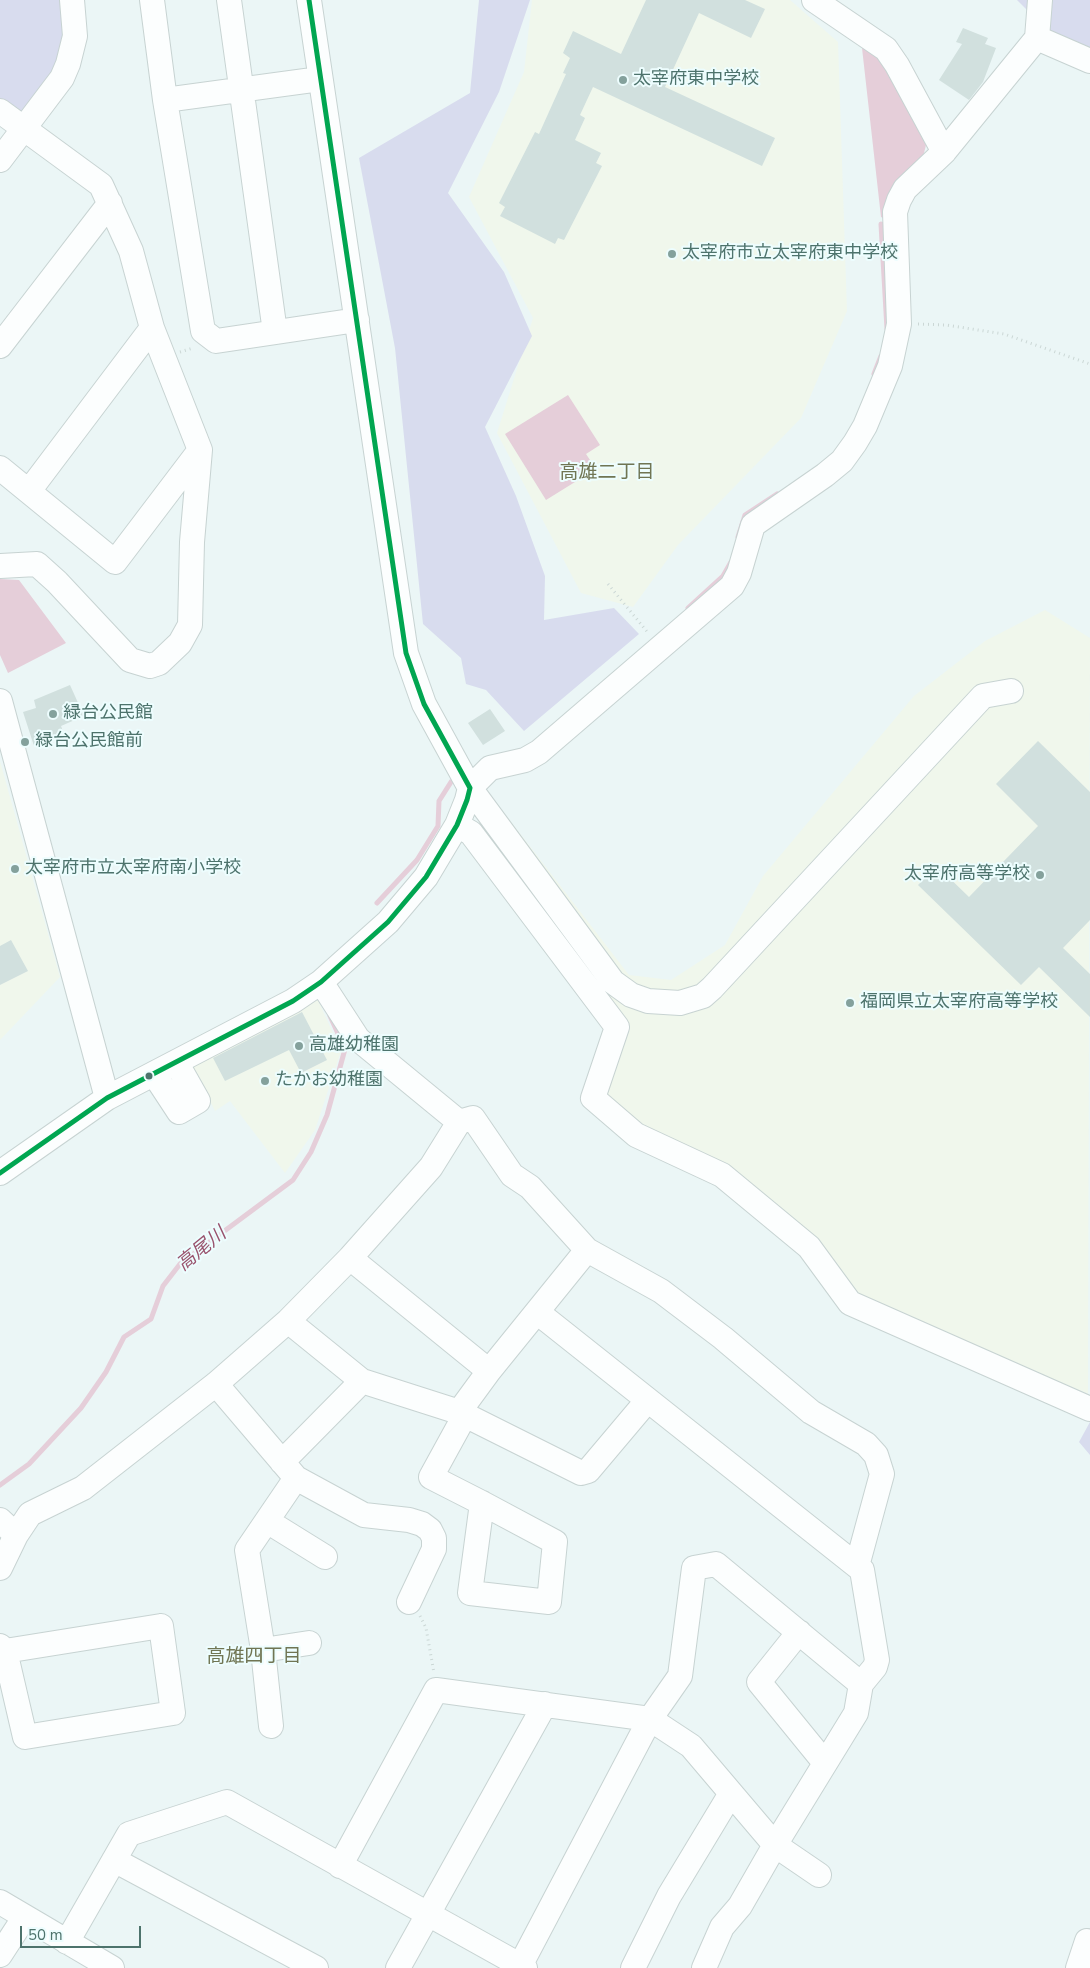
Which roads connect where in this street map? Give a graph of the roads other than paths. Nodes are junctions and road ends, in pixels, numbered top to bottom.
1 (72, 0) edge
2 (152, 0) edge
3 (229, 0) edge
4 (309, 0) edge
5 (814, 0) edge
6 (1040, 0) edge
7 (1036, 38) junction
8 (1090, 61) edge
9 (320, 78) junction
10 (242, 89) junction
11 (165, 100) junction
12 (0, 111) edge
13 (23, 129) junction
14 (944, 152) junction
15 (0, 160) edge
16 (110, 202) junction
17 (357, 320) junction
18 (152, 328) junction
19 (275, 332) junction
20 (0, 346) edge
21 (200, 450) junction
22 (0, 468) edge
23 (29, 491) junction
24 (0, 566) edge
25 (1011, 691) dead end
26 (1, 705) edge
27 (470, 788) junction
28 (457, 825) junction
29 (321, 982) junction
30 (176, 1062) junction
31 (154, 1074) junction
32 (107, 1098) junction
33 (460, 1122) junction
34 (0, 1173) edge
35 (587, 1250) junction
36 (350, 1258) junction
37 (537, 1312) junction
38 (288, 1321) junction
39 (489, 1371) junction
40 (362, 1381) junction
41 (216, 1384) junction
42 (647, 1401) junction
43 (1090, 1409) edge
44 (462, 1414) junction
45 (289, 1470) junction
46 (482, 1504) junction
47 (267, 1521) junction
48 (8, 1527) edge
49 (325, 1557) dead end
50 (857, 1566) junction
51 (0, 1568) edge
52 (409, 1602) road end
53 (799, 1632) junction
54 (309, 1643) dead end
55 (2, 1649) edge
56 (263, 1650) junction
57 (861, 1684) junction
58 (545, 1704) junction
59 (650, 1719) junction
60 (271, 1726) dead end
61 (826, 1763) junction
62 (730, 1795) junction
63 (775, 1846) junction
64 (114, 1860) junction
65 (340, 1866) junction
66 (819, 1875) dead end
67 (0, 1902) edge
68 (428, 1915) junction
69 (24, 1918) junction
70 (67, 1942) junction
71 (1090, 1942) edge
72 (0, 1954) edge
73 (523, 1967) edge
74 (112, 1968) edge
75 (316, 1968) edge
76 (398, 1968) edge
77 (632, 1968) edge
78 (704, 1968) edge
79 (1078, 1968) edge

1 - 13 street
2 - 11 street
3 - 10 street
4 - 9 street
5 - 14 street
6 - 7 street
7 - 8 street
7 - 14 street
9 - 10 street
9 - 17 street
10 - 11 street
10 - 19 street
11 - 19 street
12 - 13 street
13 - 15 street
13 - 16 street
14 - 27 street
16 - 18 street
16 - 20 street
17 - 19 street
17 - 27 street
18 - 21 street
18 - 23 street
21 - 23 street
21 - 24 street
22 - 23 street
25 - 27 street
26 - 32 street
27 - 28 street
28 - 29 street
28 - 43 street
29 - 30 street
29 - 33 street
30 - 31 street
30 - 31 street
31 - 32 street
32 - 34 street
33 - 35 street
33 - 36 street
35 - 37 street
35 - 50 street
36 - 38 street
36 - 39 street
37 - 39 street
37 - 42 street
38 - 40 street
38 - 41 street
39 - 44 street
40 - 44 street
40 - 45 street
41 - 45 street
41 - 48 street
42 - 44 street
42 - 50 street
44 - 46 street
45 - 47 street
45 - 52 street
46 - 46 street
47 - 49 street
47 - 56 street
48 - 51 street
50 - 57 street
53 - 57 street
53 - 59 street
53 - 61 street
54 - 56 street
55 - 55 street
56 - 60 street
57 - 61 street
58 - 59 street
58 - 65 street
58 - 68 street
59 - 62 street
59 - 73 street
61 - 63 street
62 - 63 street
62 - 77 street
63 - 66 street
63 - 78 street
64 - 65 street
64 - 70 street
64 - 75 street
65 - 68 street
67 - 69 street
68 - 73 street
68 - 76 street
69 - 70 street
69 - 72 street
70 - 74 street
71 - 79 street

